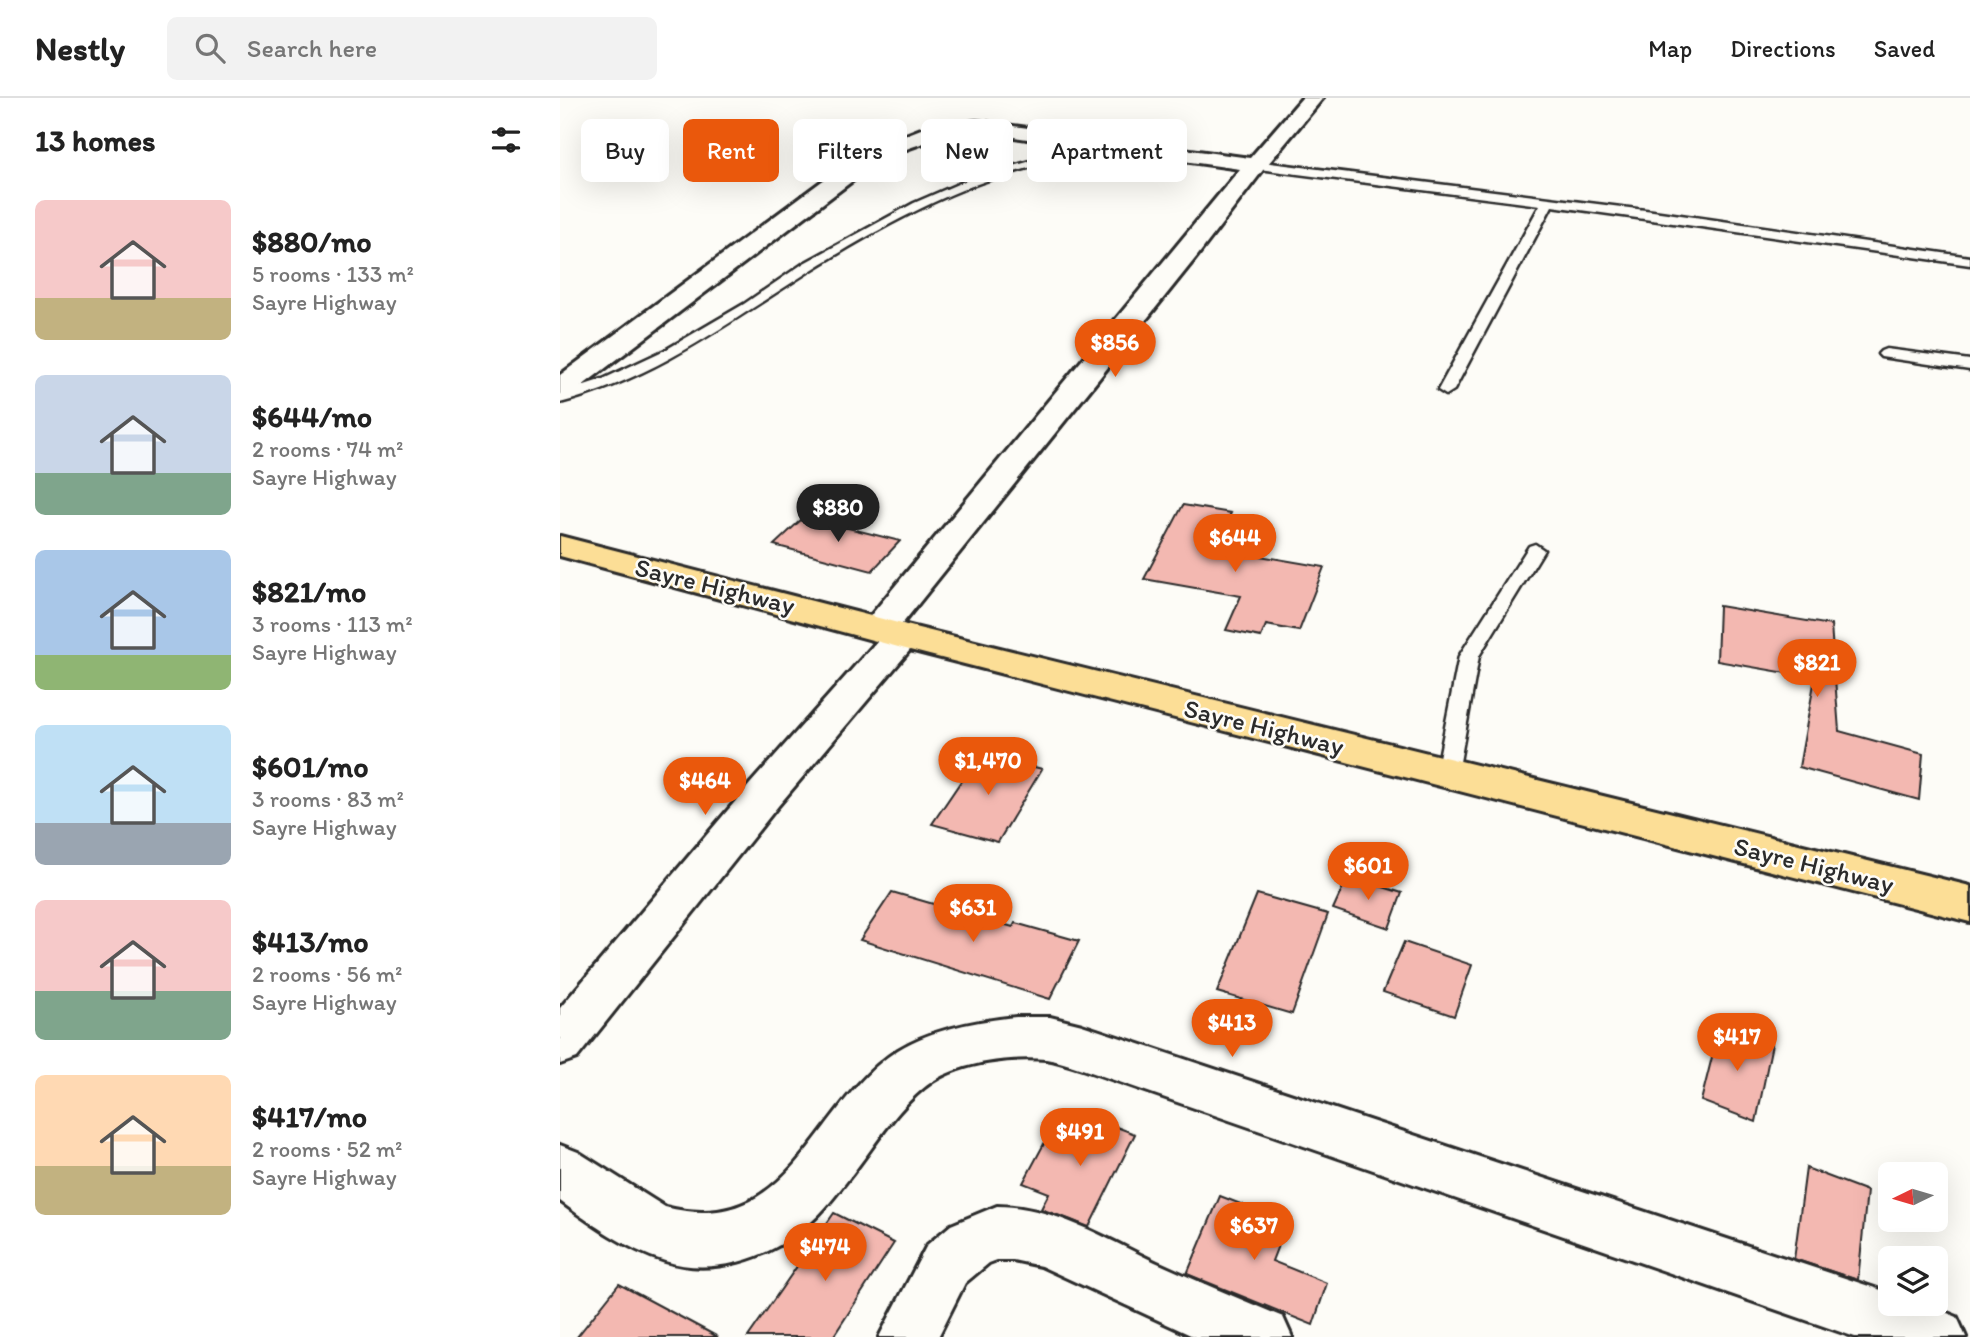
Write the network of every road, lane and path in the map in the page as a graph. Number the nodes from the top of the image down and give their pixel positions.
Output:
1 (1313, 98) edge
2 (1027, 134) edge
3 (1187, 155) edge
4 (1255, 164) junction
5 (1027, 166) edge
6 (1548, 201) junction
7 (1970, 261) edge
8 (1886, 354) dead end
9 (1970, 365) edge
10 (560, 389) edge
11 (1446, 390) dead end
12 (560, 398) edge
13 (560, 546) edge
14 (1535, 550) dead end
15 (891, 632) junction
16 (1447, 773) junction
17 (1970, 904) edge
18 (560, 1043) edge
19 (560, 1170) edge
20 (908, 1337) edge
21 (1263, 1337) edge
22 (1937, 1337) edge

1 - 4 street
2 - 10 street
3 - 4 street
4 - 6 lane
4 - 15 street
5 - 12 lane
6 - 7 lane
6 - 11 lane
8 - 9 lane
13 - 15 highway, Sayre Highway
14 - 16 lane
15 - 16 highway, Sayre Highway
15 - 18 street
16 - 17 highway, Sayre Highway
19 - 22 street
20 - 21 street

